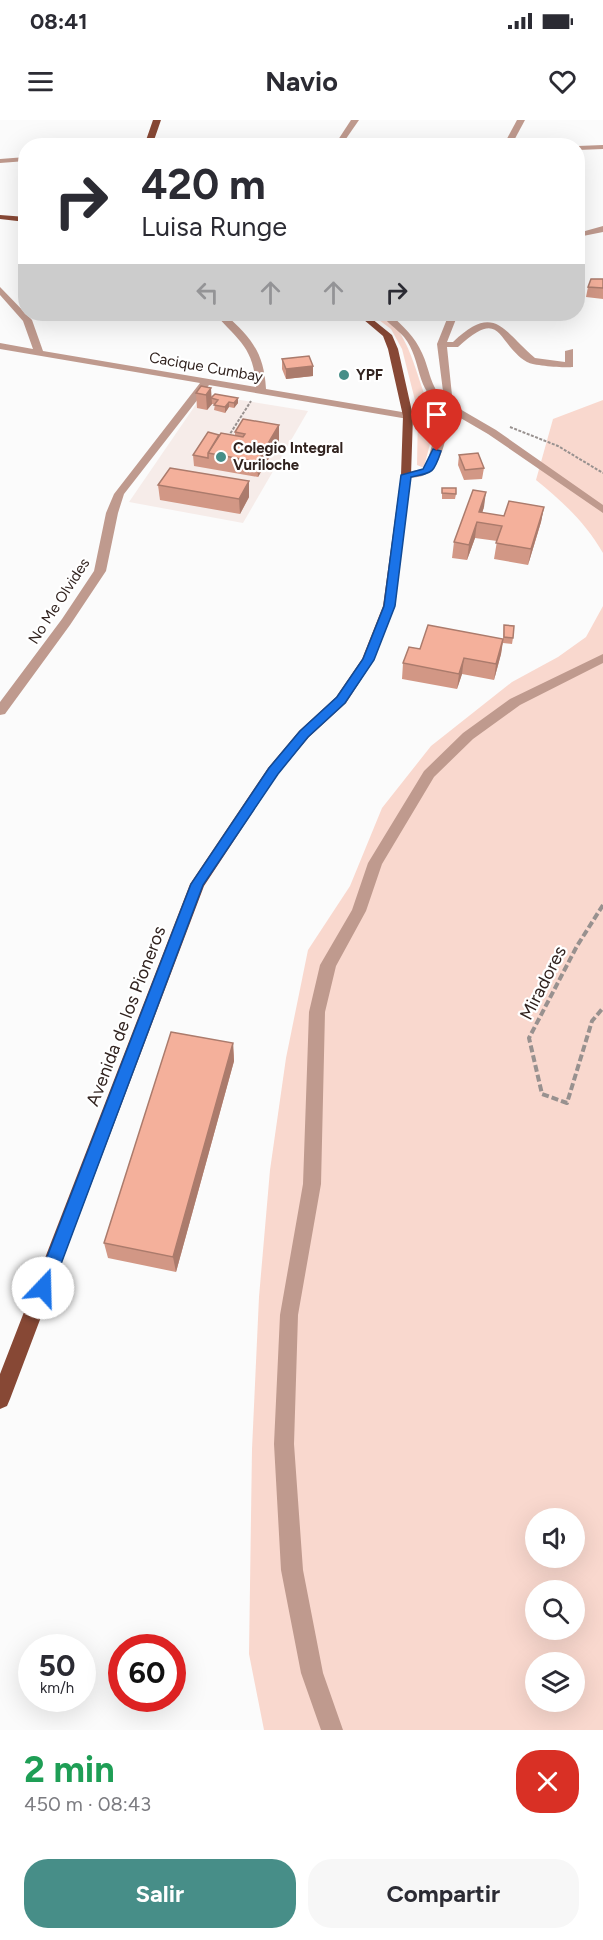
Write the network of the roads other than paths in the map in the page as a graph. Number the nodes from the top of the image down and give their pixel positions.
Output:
1 (157, 120) edge
2 (355, 120) edge
3 (520, 120) edge
4 (151, 138) edge
5 (343, 138) edge
6 (511, 138) edge
7 (603, 147) edge
8 (585, 148) edge
9 (18, 159) edge
10 (0, 160) edge
11 (0, 217) edge
12 (18, 219) edge
13 (603, 230) edge
14 (585, 234) edge
15 (585, 237) edge
16 (603, 239) edge
17 (0, 290) edge
18 (18, 310) edge
19 (27, 321) edge
20 (228, 321) edge
21 (370, 321) edge
22 (392, 321) edge
23 (450, 321) edge
24 (442, 344) junction
25 (0, 346) edge
26 (570, 351) dead end
27 (40, 354) junction
28 (206, 382) junction
29 (261, 392) junction
30 (448, 408) junction
31 (408, 416) junction
32 (406, 475) junction
33 (603, 510) edge
34 (603, 658) edge
35 (0, 711) edge
36 (0, 1399) edge
37 (332, 1730) edge

1 - 4 main road
2 - 5 street
3 - 6 street
7 - 8 street
9 - 10 street
11 - 12 main road
13 - 14 street
15 - 16 street
17 - 18 street
19 - 27 street
20 - 29 street
21 - 31 main road, Avenida de los Pioneros
22 - 30 street
23 - 24 street
24 - 26 street
24 - 30 street
25 - 27 street, Cacique Cumbay
27 - 28 street, Cacique Cumbay
28 - 29 street, Cacique Cumbay
28 - 35 street, No Me Olvides
29 - 31 street, Cacique Cumbay
30 - 32 street
30 - 33 street
31 - 32 main road, Avenida de los Pioneros
32 - 36 main road, Avenida de los Pioneros
34 - 37 street

